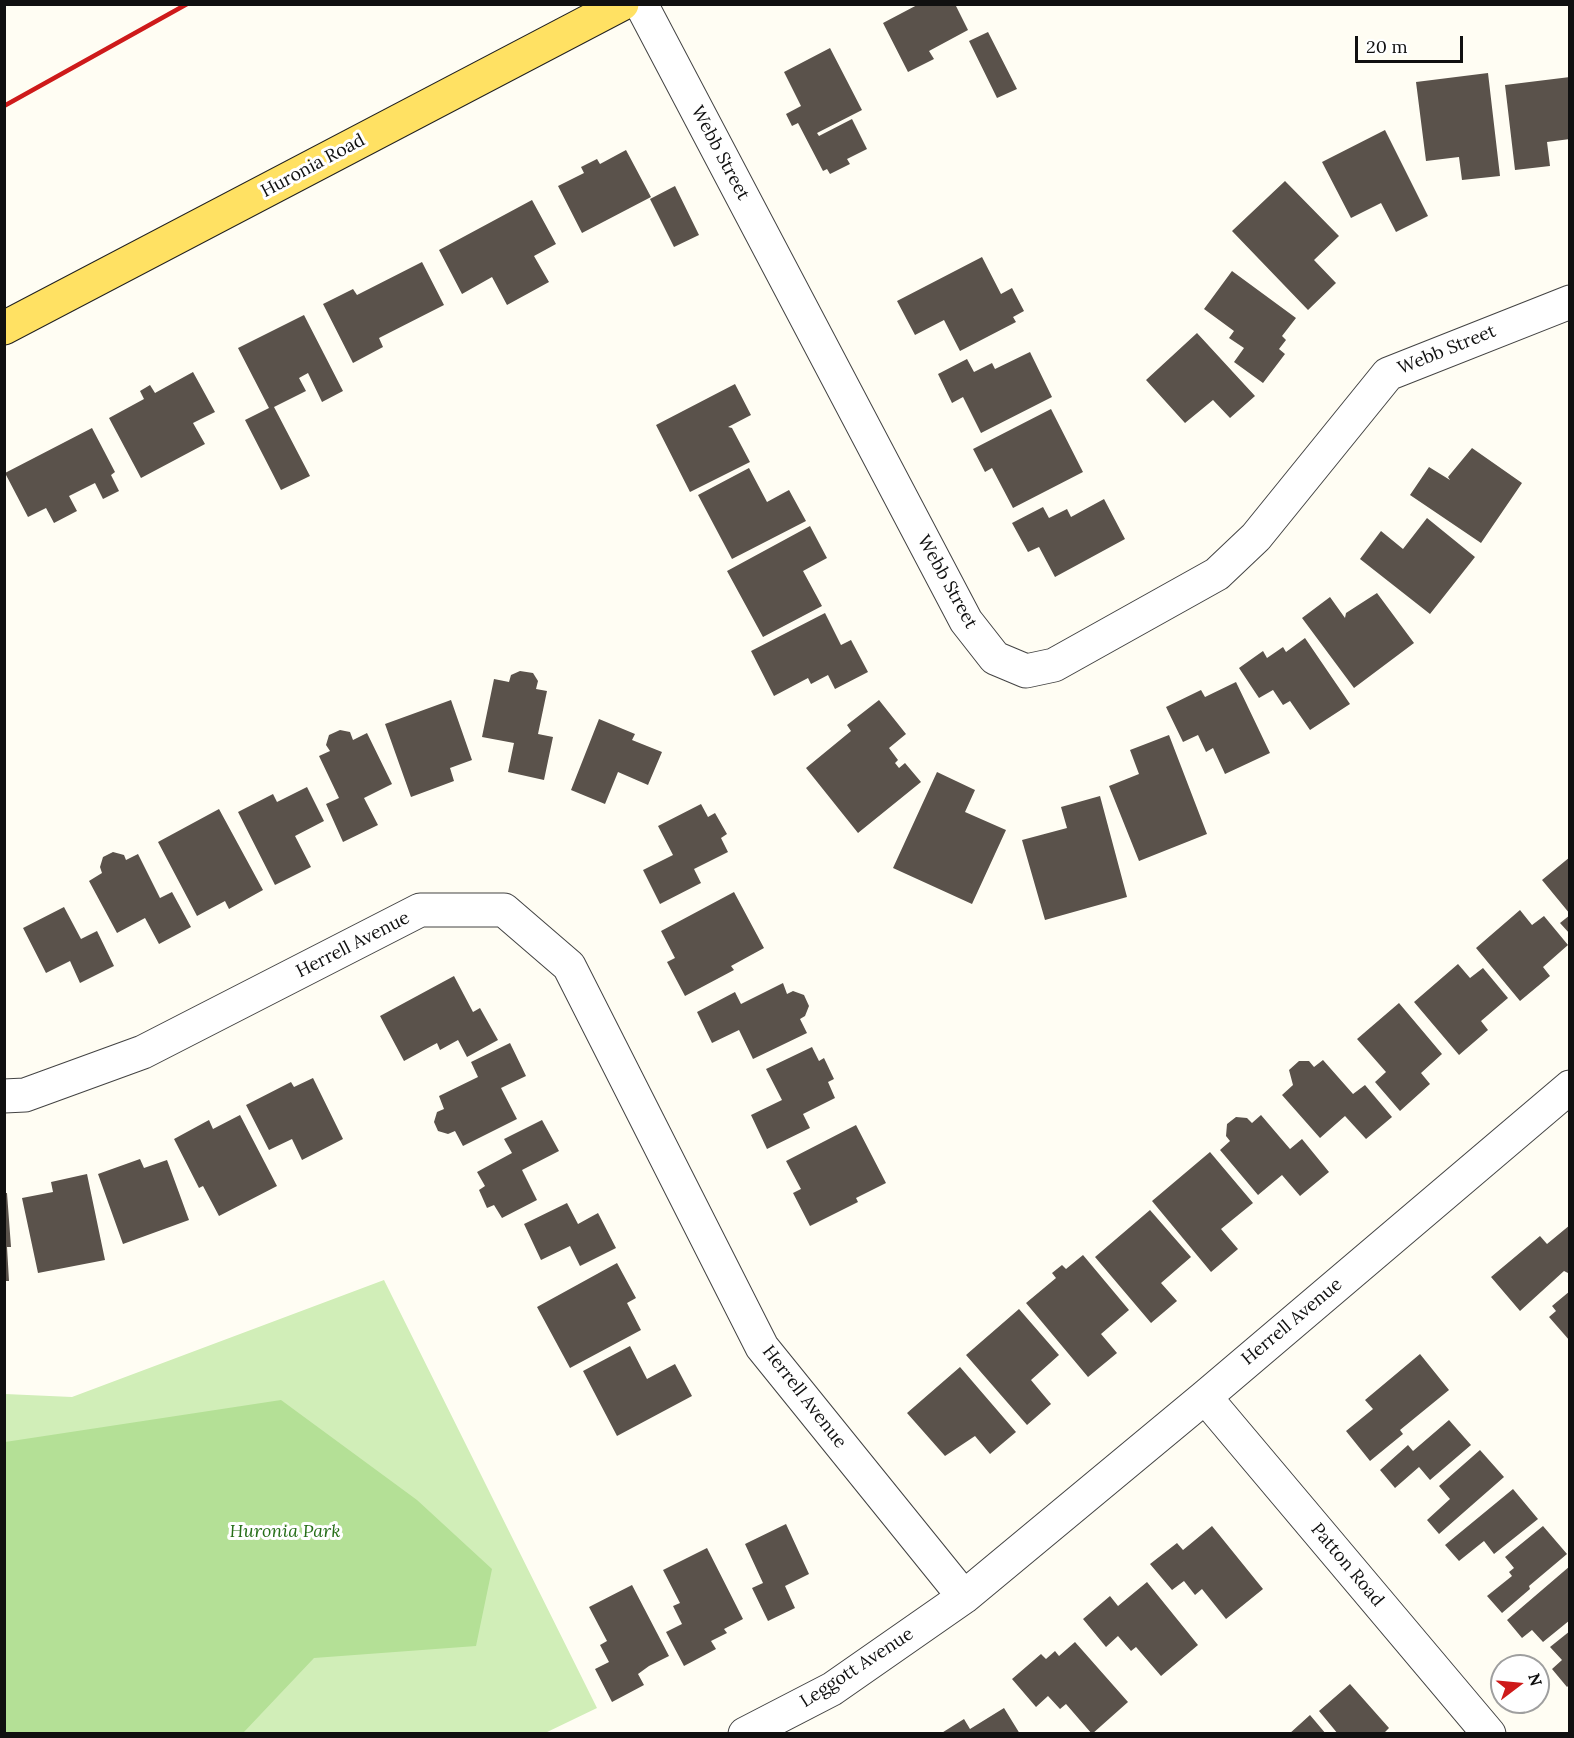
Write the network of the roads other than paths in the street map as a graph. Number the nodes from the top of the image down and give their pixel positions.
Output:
1 (622, 4) edge
2 (641, 4) edge
3 (1569, 302) edge
4 (4, 328) edge
5 (1569, 1087) edge
6 (4, 1096) edge
7 (1204, 1397) junction
8 (964, 1597) junction
9 (745, 1734) edge
10 (1489, 1734) edge

1 - 4 main road, Huronia Road
2 - 3 street, Webb Street
5 - 7 street, Herrell Avenue
6 - 8 street, Herrell Avenue
7 - 8 street, Herrell Avenue
7 - 10 street, Patton Road
8 - 9 street, Leggott Avenue

